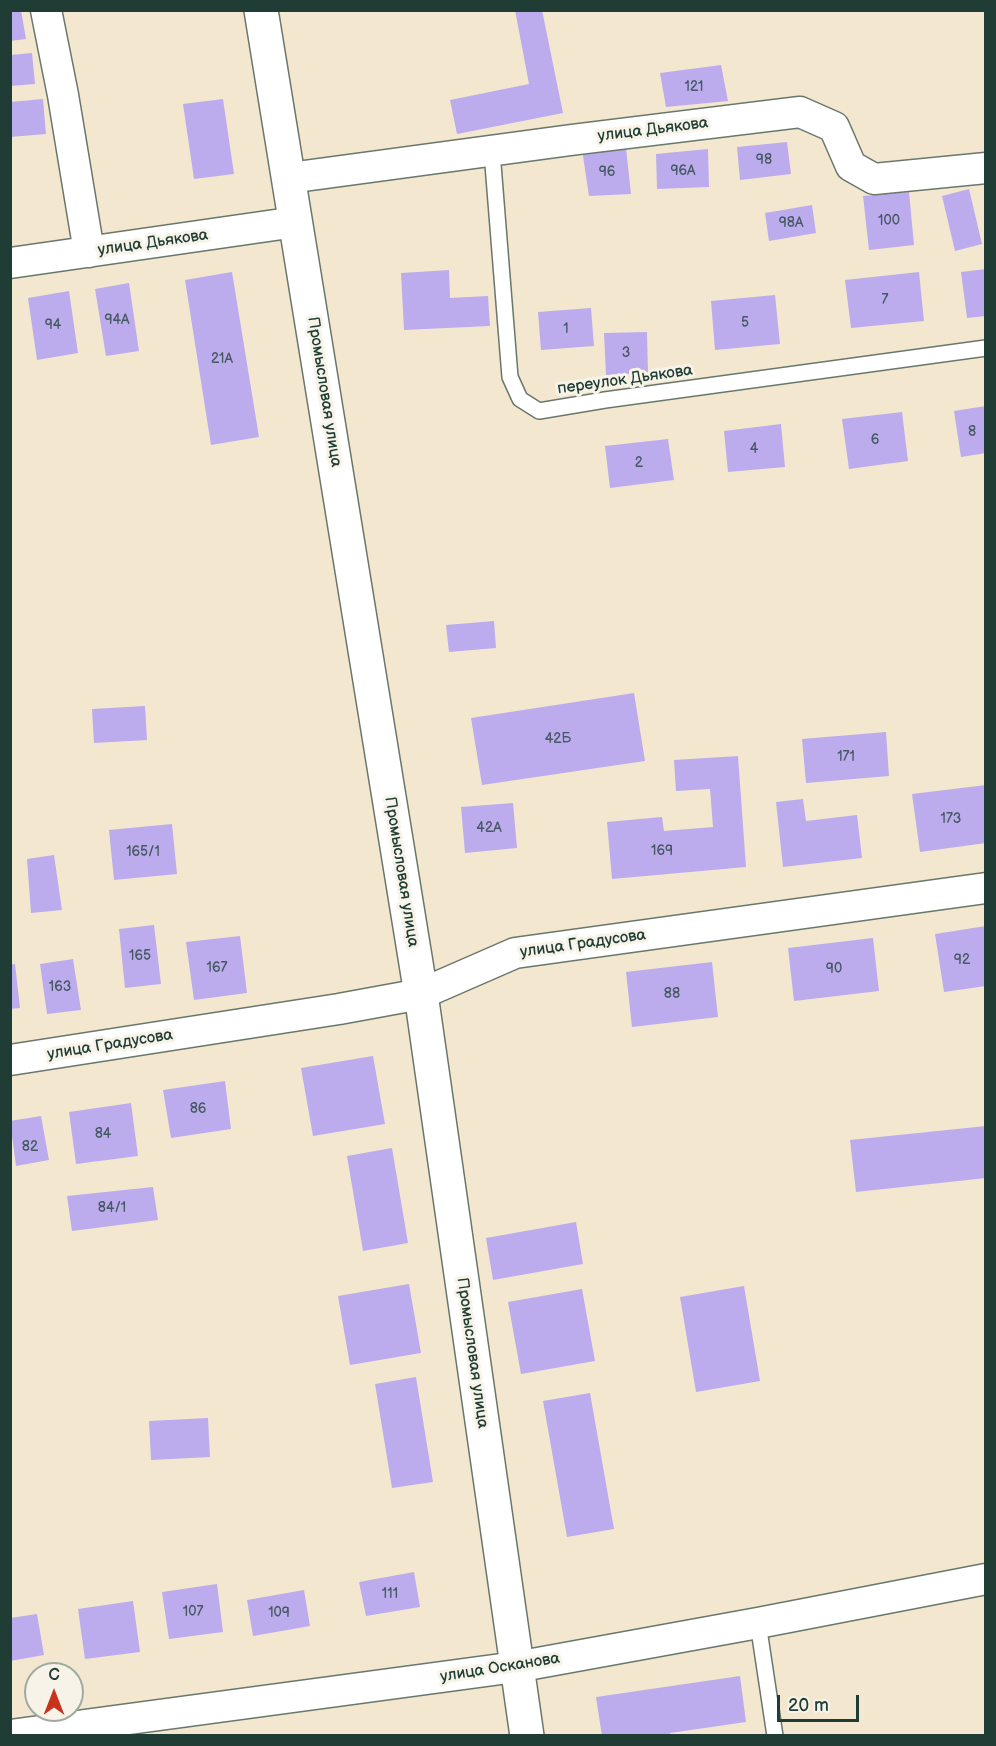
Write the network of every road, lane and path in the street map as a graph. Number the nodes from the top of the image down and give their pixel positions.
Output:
1 (46, 10) edge
2 (261, 10) edge
3 (492, 152) junction
4 (986, 168) edge
5 (289, 178) junction
6 (296, 222) junction
7 (89, 252) junction
8 (10, 263) edge
9 (986, 348) edge
10 (986, 888) edge
11 (421, 994) junction
12 (10, 1060) edge
13 (986, 1579) edge
14 (758, 1623) junction
15 (516, 1667) junction
16 (10, 1735) edge
17 (527, 1736) edge
18 (775, 1736) edge

1 - 7 street
2 - 5 street, Промысловая улица
3 - 4 street, улица Дьякова
3 - 5 street, улица Дьякова
3 - 9 lane, переулок Дьякова
5 - 6 street, Промысловая улица
6 - 7 street, улица Дьякова
6 - 11 street, Промысловая улица
7 - 8 street, улица Дьякова
10 - 11 street, улица Градусова
11 - 12 street, улица Градусова
11 - 15 street, Промысловая улица
13 - 14 street, улица Осканова
14 - 15 street, улица Осканова
14 - 18 lane
15 - 16 street, улица Осканова
15 - 17 street, Промысловая улица

